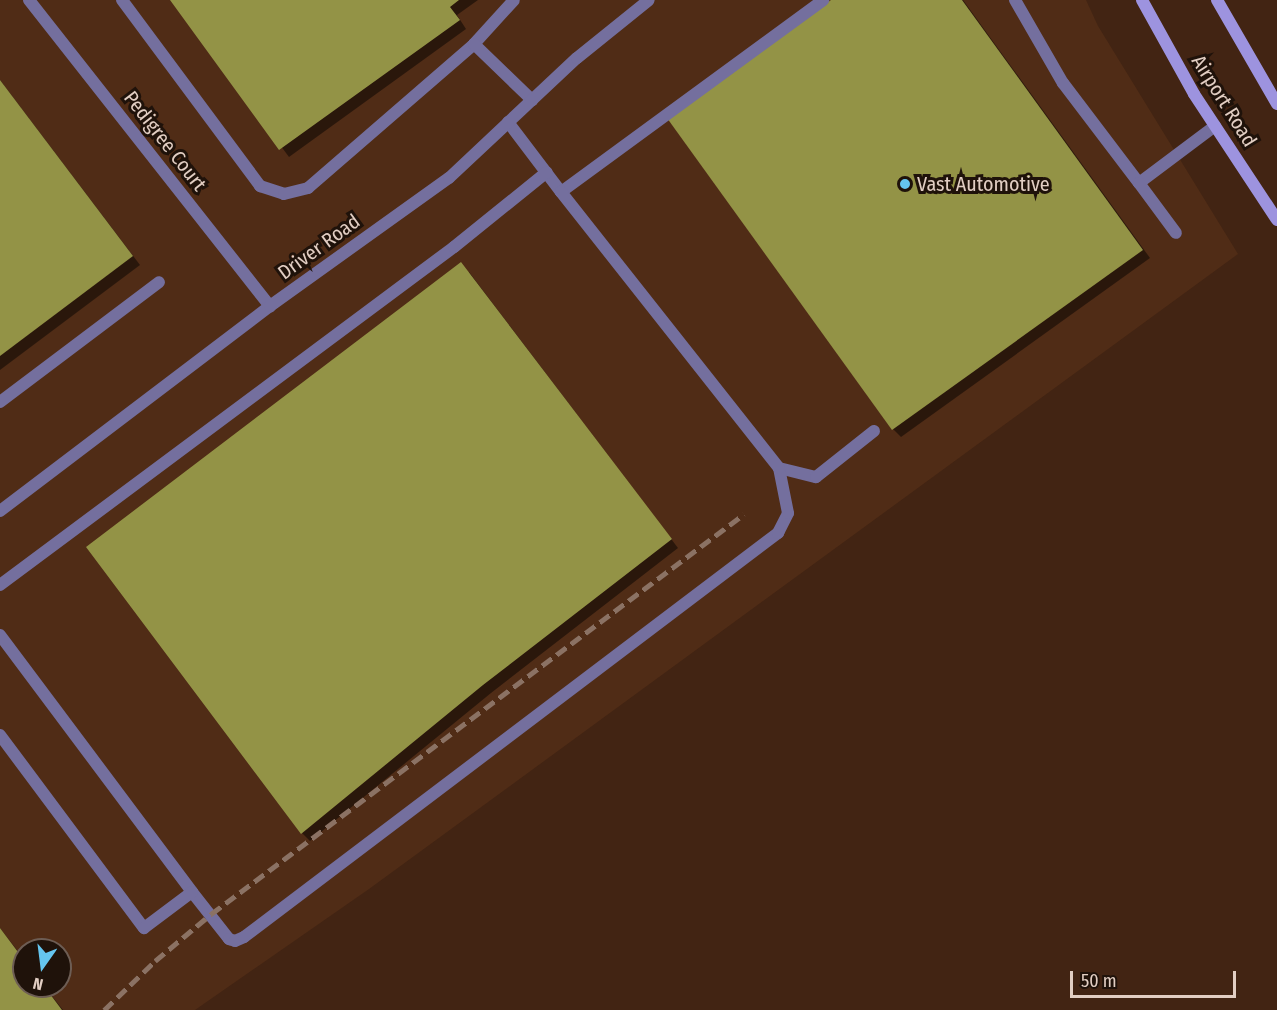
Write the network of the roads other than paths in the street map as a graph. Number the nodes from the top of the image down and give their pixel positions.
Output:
1 (29, 0) edge
2 (122, 0) edge
3 (514, 0) edge
4 (649, 0) edge
5 (823, 0) edge
6 (1015, 0) edge
7 (1142, 0) edge
8 (1217, 0) edge
9 (474, 44) junction
10 (532, 100) junction
11 (1277, 104) edge
12 (508, 122) junction
13 (1215, 126) junction
14 (547, 172) junction
15 (1139, 183) junction
16 (561, 192) junction
17 (1277, 220) edge
18 (1176, 233) dead end
19 (159, 282) dead end
20 (270, 306) junction
21 (0, 402) edge
22 (874, 431) dead end
23 (779, 468) junction
24 (0, 511) edge
25 (0, 585) edge
26 (0, 635) edge
27 (0, 735) edge
28 (192, 892) junction

1 - 20 street, Pedigree Court
2 - 9 street
3 - 9 street
4 - 10 street, Driver Road
5 - 16 street
6 - 15 street
7 - 13 main road, Airport Road
8 - 11 main road
9 - 10 street
10 - 12 street, Driver Road
12 - 14 street
12 - 20 street, Driver Road
13 - 15 street
13 - 17 main road, Airport Road
14 - 16 street
14 - 25 street
15 - 18 street
16 - 23 street
19 - 21 street
20 - 24 street, Driver Road
22 - 23 street
23 - 28 street
26 - 28 street
27 - 28 street

